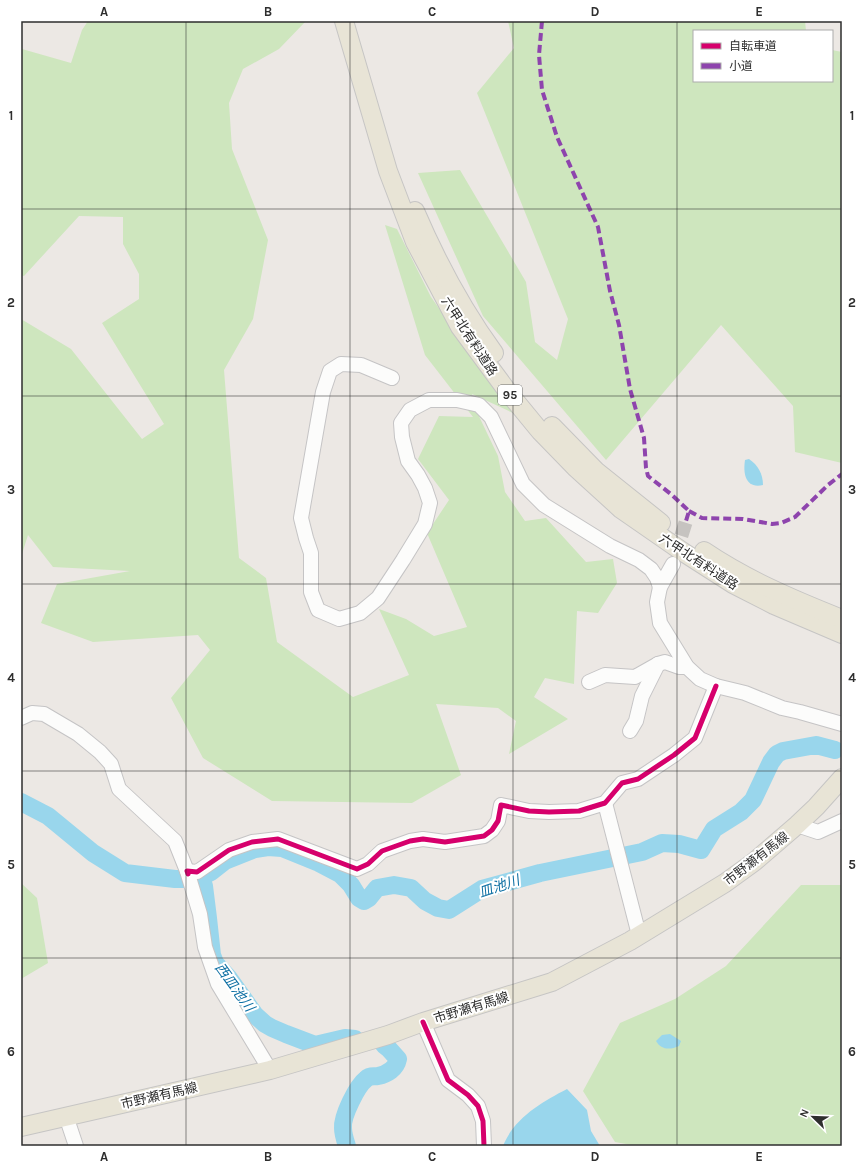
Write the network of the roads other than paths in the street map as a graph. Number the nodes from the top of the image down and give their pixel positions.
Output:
1 (344, 21) edge
2 (357, 21) edge
3 (392, 378) dead end
4 (673, 564) tunnel mouth
5 (660, 588) junction
6 (842, 619) edge
7 (842, 634) edge
8 (658, 664) junction
9 (687, 667) junction
10 (589, 682) dead end
11 (716, 686) junction
12 (21, 718) edge
13 (842, 724) edge
14 (630, 731) dead end
15 (842, 778) edge
16 (605, 803) junction
17 (842, 821) edge
18 (797, 825) junction
19 (189, 877) junction
20 (639, 935) junction
21 (423, 1022) junction
22 (270, 1070) junction
23 (66, 1116) junction
24 (21, 1127) edge
25 (76, 1146) edge
26 (484, 1146) edge

1 - 7 main road, 六甲北有料道路 / 95
2 - 6 main road, 六甲北有料道路 / 95
3 - 5 street
4 - 5 street
5 - 9 street
8 - 9 street
8 - 10 street
8 - 14 street
9 - 11 street
11 - 13 street
11 - 16 street
12 - 19 street
15 - 18 main road, 市野瀬有馬線
16 - 19 street
16 - 20 street
17 - 18 street
18 - 20 main road, 市野瀬有馬線
19 - 22 street
20 - 21 main road, 市野瀬有馬線
21 - 22 main road, 市野瀬有馬線
21 - 26 street
22 - 23 main road, 市野瀬有馬線
23 - 24 main road, 市野瀬有馬線
23 - 25 street

